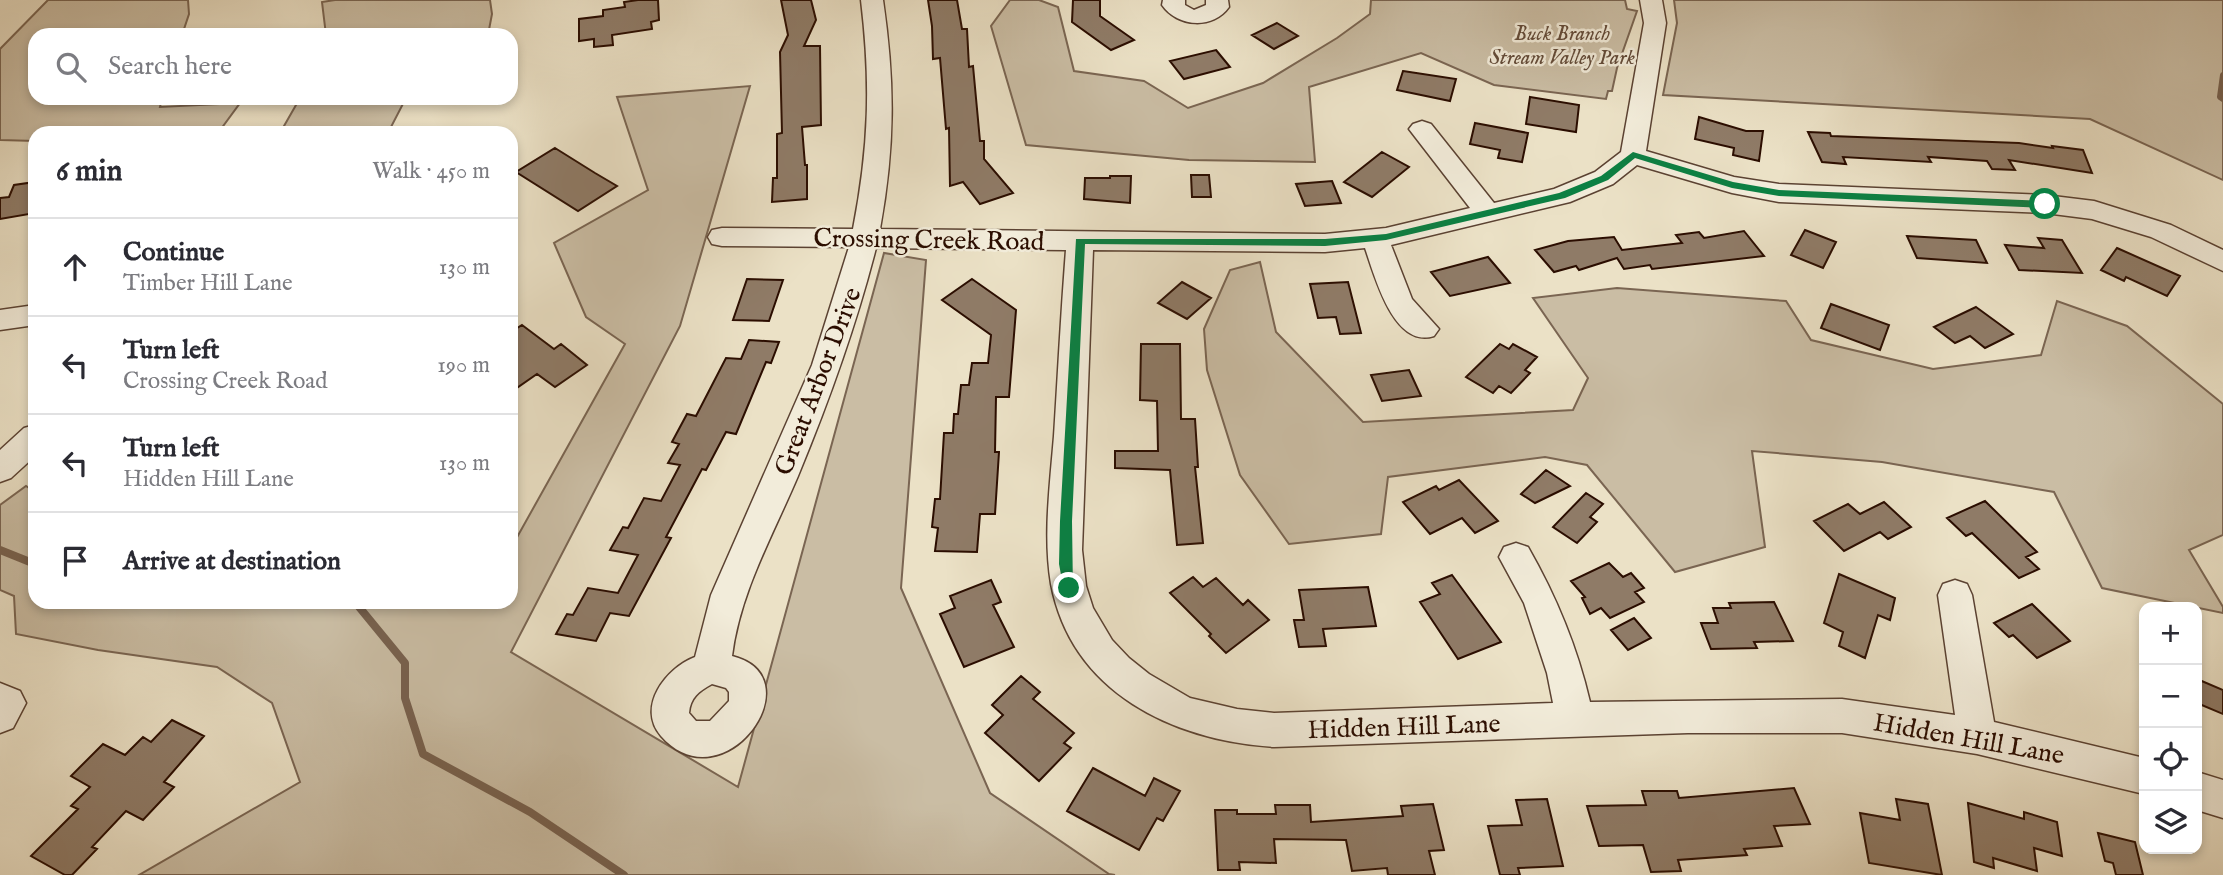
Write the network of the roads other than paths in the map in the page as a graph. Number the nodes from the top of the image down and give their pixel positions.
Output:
1 (872, 0) edge
2 (1174, 0) edge
3 (1217, 0) edge
4 (1651, 0) edge
5 (1422, 129) dead end
6 (1633, 155) junction
7 (1488, 214) junction
8 (722, 237) dead end
9 (865, 239) junction
10 (1375, 239) junction
11 (1080, 241) junction
12 (2223, 261) edge
13 (28, 316) edge
14 (0, 320) edge
15 (1424, 330) dead end
16 (28, 443) edge
17 (0, 469) edge
18 (1516, 557) dead end
19 (1955, 595) dead end
20 (712, 668) dead end
21 (0, 700) edge
22 (0, 716) edge
23 (1575, 720) junction
24 (1977, 736) junction
25 (2139, 775) edge
26 (2202, 793) edge
27 (2223, 799) edge

1 - 9 street, Great Arbor Drive
2 - 3 street
4 - 6 street
5 - 7 street
6 - 7 street, Crossing Creek Road
6 - 12 street
7 - 10 street, Crossing Creek Road
8 - 9 street, Crossing Creek Road
9 - 11 street, Crossing Creek Road
9 - 20 street, Great Arbor Drive
10 - 11 street, Crossing Creek Road
10 - 15 street
11 - 23 street, Hidden Hill Lane
13 - 14 street
16 - 17 street
18 - 23 street
19 - 24 street
21 - 22 street
23 - 24 street, Hidden Hill Lane
24 - 25 street, Hidden Hill Lane
26 - 27 street

